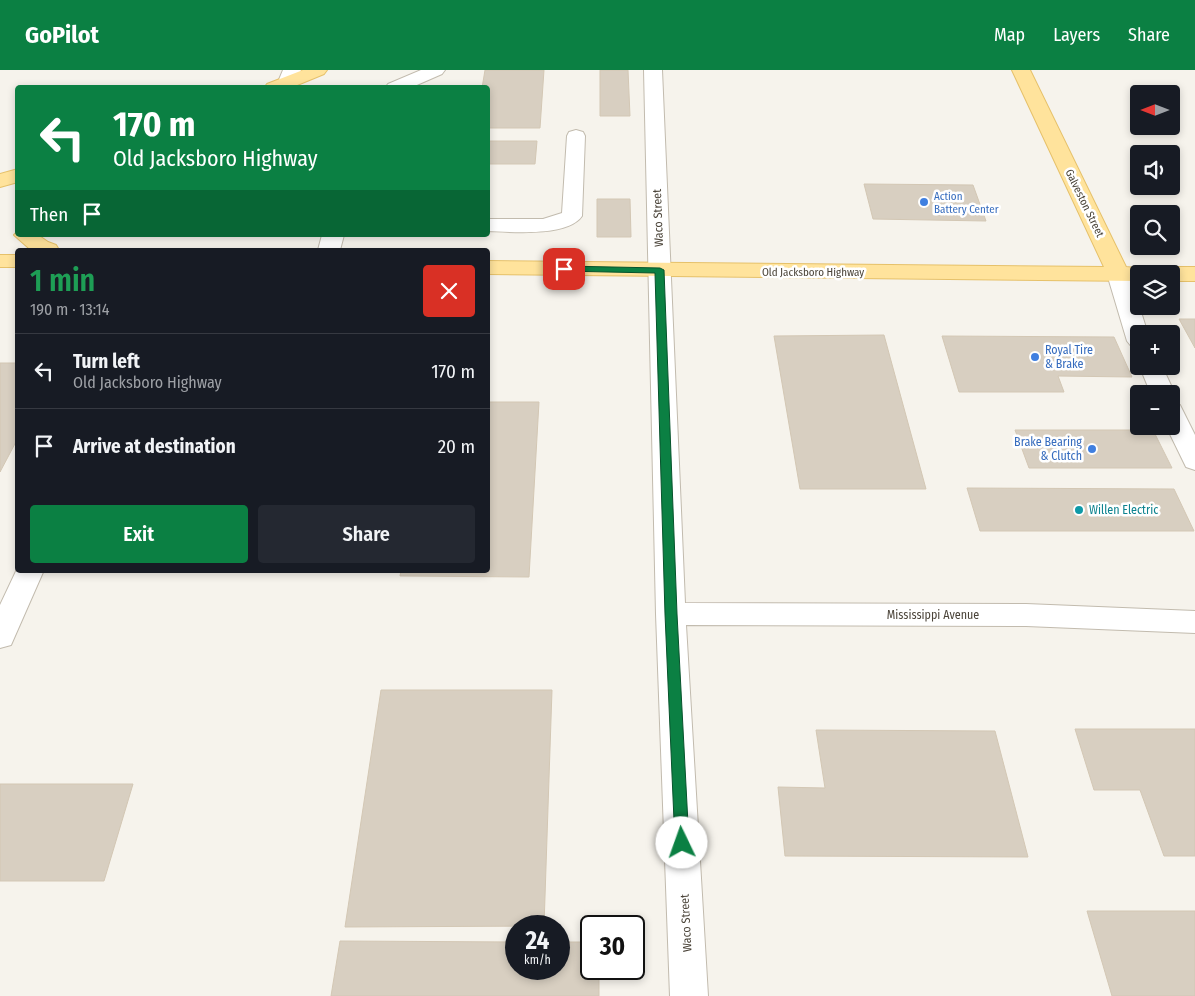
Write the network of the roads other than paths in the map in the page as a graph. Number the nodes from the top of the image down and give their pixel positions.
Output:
1 (318, 70) edge
2 (436, 70) edge
3 (654, 70) edge
4 (1021, 70) edge
5 (284, 80) edge
6 (401, 85) edge
7 (576, 136) dead end
8 (15, 176) edge
9 (0, 181) edge
10 (490, 225) edge
11 (28, 237) edge
12 (43, 248) edge
13 (0, 261) edge
14 (15, 261) edge
15 (490, 268) edge
16 (660, 270) junction
17 (1129, 274) edge
18 (1180, 274) edge
19 (1195, 274) edge
20 (1137, 325) edge
21 (1180, 430) edge
22 (1195, 461) edge
23 (29, 573) edge
24 (671, 614) junction
25 (1195, 622) edge
26 (0, 637) edge
27 (689, 996) edge

1 - 5 main road
2 - 6 street
3 - 16 street, Waco Street
4 - 17 main road, Galveston Street
7 - 10 street
8 - 9 main road
11 - 12 main road
13 - 14 main road
15 - 16 main road, Old Jacksboro Highway
16 - 17 main road, Old Jacksboro Highway
16 - 24 street, Waco Street
17 - 20 street, Galveston Street
18 - 19 main road
21 - 22 street
23 - 26 street
24 - 25 street, Mississippi Avenue
24 - 27 street, Waco Street

